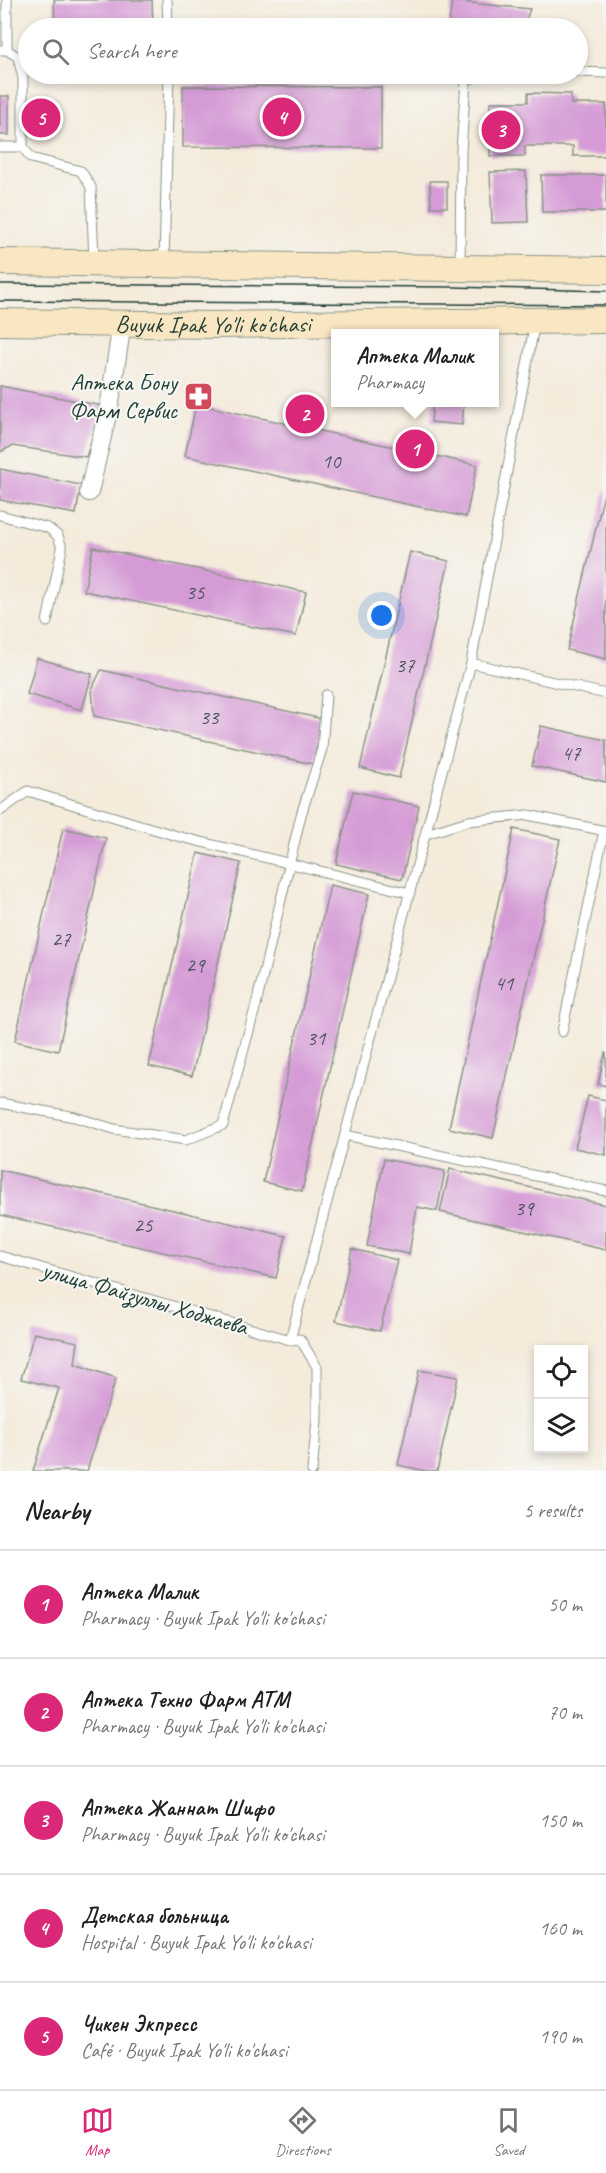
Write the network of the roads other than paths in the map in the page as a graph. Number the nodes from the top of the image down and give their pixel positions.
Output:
1 (7, 0) edge
2 (167, 0) edge
3 (168, 18) edge
4 (3, 50) edge
5 (18, 57) edge
6 (588, 72) edge
7 (606, 73) edge
8 (23, 84) edge
9 (169, 84) edge
10 (466, 84) edge
11 (0, 147) edge
12 (23, 147) junction
13 (0, 262) edge
14 (94, 264) junction
15 (164, 265) junction
16 (460, 268) junction
17 (606, 270) edge
18 (536, 320) junction
19 (606, 320) edge
20 (0, 322) edge
21 (122, 323) junction
22 (89, 492) dead end
23 (0, 515) edge
24 (47, 622) dead end
25 (471, 663) junction
26 (606, 694) edge
27 (326, 695) dead end
28 (0, 811) edge
29 (605, 831) edge
30 (426, 834) junction
31 (290, 864) junction
32 (410, 894) junction
33 (562, 1032) dead end
34 (0, 1102) edge
35 (345, 1134) junction
36 (606, 1191) edge
37 (0, 1256) edge
38 (290, 1340) junction
39 (312, 1471) edge

1 - 4 lane
2 - 3 lane
4 - 5 lane
6 - 7 lane
8 - 12 lane
9 - 15 lane
10 - 16 lane
11 - 12 lane
12 - 14 lane
13 - 14 main road
14 - 15 main road
15 - 16 main road
16 - 17 main road
18 - 19 main road, Buyuk Ipak Yo'li ko'chasi
18 - 21 main road, Buyuk Ipak Yo'li ko'chasi
18 - 25 lane
20 - 21 main road, Buyuk Ipak Yo'li ko'chasi
21 - 22 street
23 - 24 lane
25 - 26 lane
25 - 30 lane
27 - 31 lane
28 - 31 lane
29 - 30 lane
29 - 33 lane
30 - 32 lane
31 - 32 lane
31 - 34 lane
32 - 35 lane
35 - 36 lane
35 - 38 lane
37 - 38 lane, улица Файзуллы Ходжаева
38 - 39 lane

